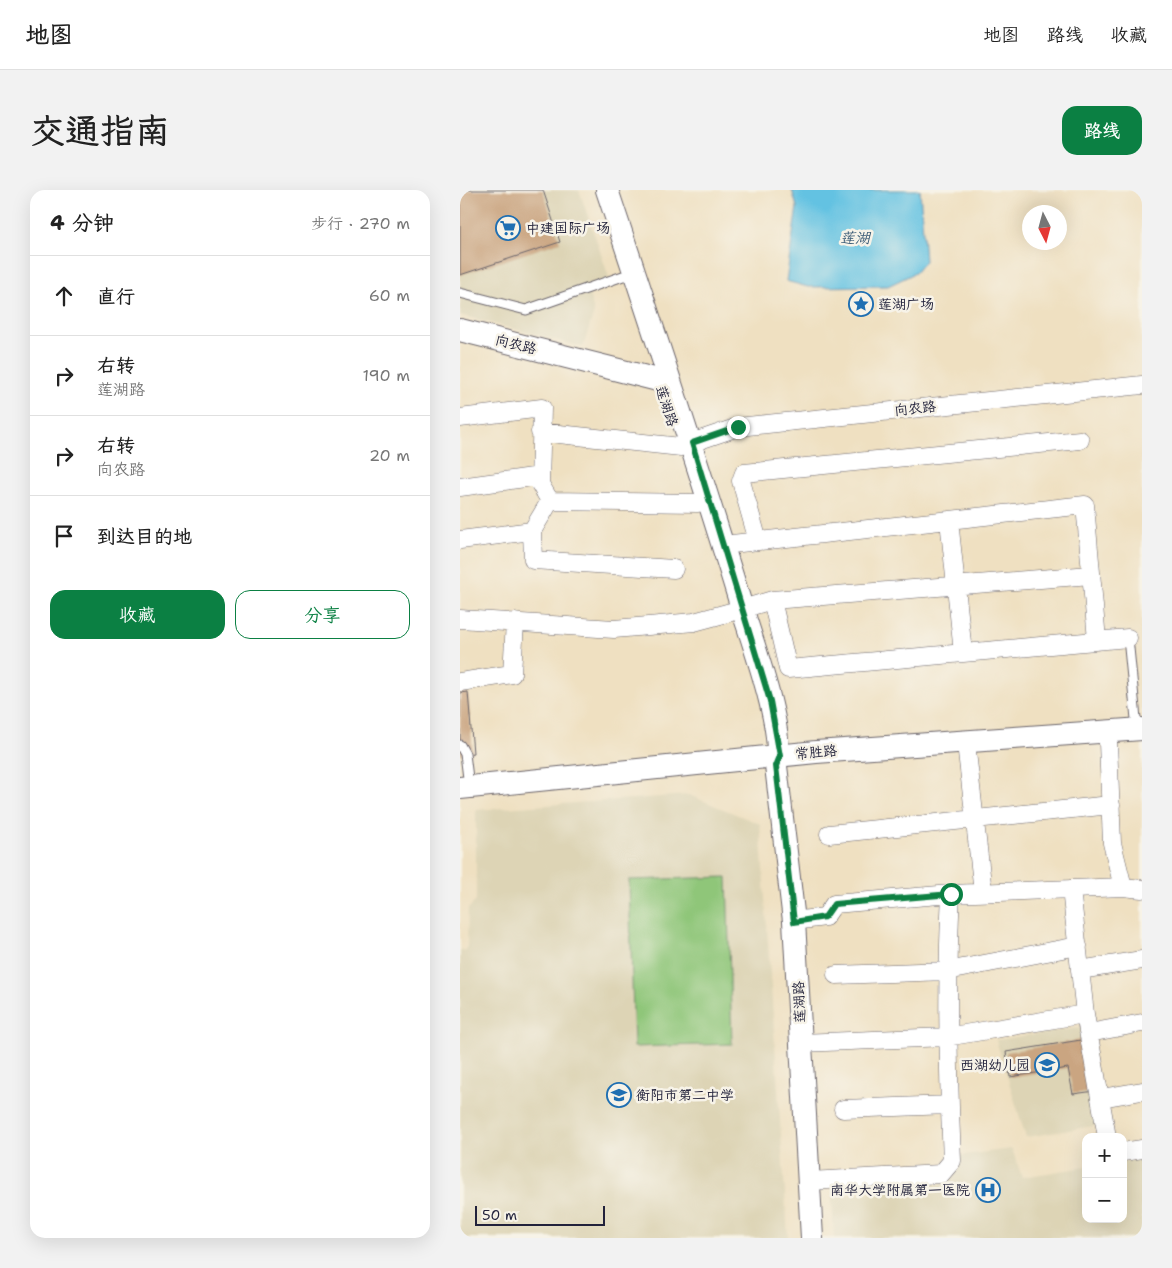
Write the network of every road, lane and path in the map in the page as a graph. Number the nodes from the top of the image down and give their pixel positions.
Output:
1 (595, 190) edge
2 (607, 190) edge
3 (623, 276) junction
4 (460, 293) edge
5 (460, 330) edge
6 (658, 380) junction
7 (1142, 385) edge
8 (460, 418) edge
9 (540, 432) junction
10 (1080, 440) dead end
11 (686, 445) junction
12 (540, 476) junction
13 (460, 487) edge
14 (550, 501) junction
15 (698, 503) junction
16 (949, 520) junction
17 (532, 531) junction
18 (460, 540) edge
19 (758, 541) junction
20 (723, 545) junction
21 (674, 569) dead end
22 (1091, 575) junction
23 (956, 586) junction
24 (772, 600) junction
25 (737, 610) junction
26 (460, 619) edge
27 (515, 622) junction
28 (1128, 638) joint
29 (1097, 640) junction
30 (963, 653) junction
31 (460, 682) edge
32 (1140, 733) edge
33 (1108, 742) junction
34 (460, 745) edge
35 (967, 752) junction
36 (775, 759) junction
37 (463, 791) edge
38 (1111, 805) junction
39 (974, 819) junction
40 (830, 834) dead end
41 (1123, 887) junction
42 (1071, 889) junction
43 (1142, 889) edge
44 (983, 892) junction
45 (951, 894) junction
46 (794, 922) junction
47 (1078, 946) junction
48 (1142, 960) edge
49 (1080, 970) junction
50 (947, 971) junction
51 (836, 975) dead end
52 (1085, 1014) junction
53 (1142, 1023) edge
54 (1089, 1033) junction
55 (946, 1037) junction
56 (801, 1043) junction
57 (1142, 1091) edge
58 (1101, 1098) junction
59 (950, 1105) junction
60 (843, 1110) dead end
61 (1106, 1133) edge
62 (1142, 1149) edge
63 (1127, 1151) edge
64 (809, 1181) junction
65 (812, 1238) edge

1 - 3 street, 莲湖路
2 - 11 street, 莲湖路
3 - 4 lane
3 - 6 street, 莲湖路
5 - 6 street, 向农路
6 - 11 street, 莲湖路
7 - 11 street, 向农路
8 - 9 street
9 - 11 street
9 - 12 street
10 - 19 street
11 - 15 street, 莲湖路
11 - 20 street, 莲湖路
12 - 13 street
12 - 14 street
14 - 15 street
14 - 17 street
15 - 25 street, 莲湖路
16 - 19 street
16 - 22 street
16 - 23 street
17 - 18 street
17 - 21 street
19 - 20 street
20 - 25 street, 莲湖路
22 - 23 street
22 - 29 street
23 - 24 street
23 - 30 street
24 - 25 street
24 - 30 street
25 - 27 street
25 - 36 street, 莲湖路
26 - 27 street
27 - 31 street
28 - 29 street
28 - 32 lane
29 - 30 street
32 - 33 street, 常胜路
32 - 36 street, 常胜路
33 - 35 street, 常胜路
33 - 38 street
34 - 37 lane
35 - 36 street, 常胜路
35 - 39 street
36 - 37 street, 常胜路
36 - 46 street, 莲湖路
38 - 39 street
38 - 41 street
39 - 40 street
39 - 44 street
41 - 42 street
41 - 43 street
42 - 44 street
42 - 47 street
44 - 45 street
45 - 46 street
45 - 50 street
46 - 56 street, 莲湖路
47 - 49 street
47 - 50 street
48 - 49 street
49 - 52 street
50 - 51 street
50 - 55 street
52 - 54 street
52 - 55 street
53 - 54 street
54 - 58 street
55 - 56 street
55 - 59 street
56 - 64 street, 莲湖路
57 - 58 street
58 - 61 street
59 - 60 street
59 - 64 street
62 - 63 street
64 - 65 street, 莲湖路

